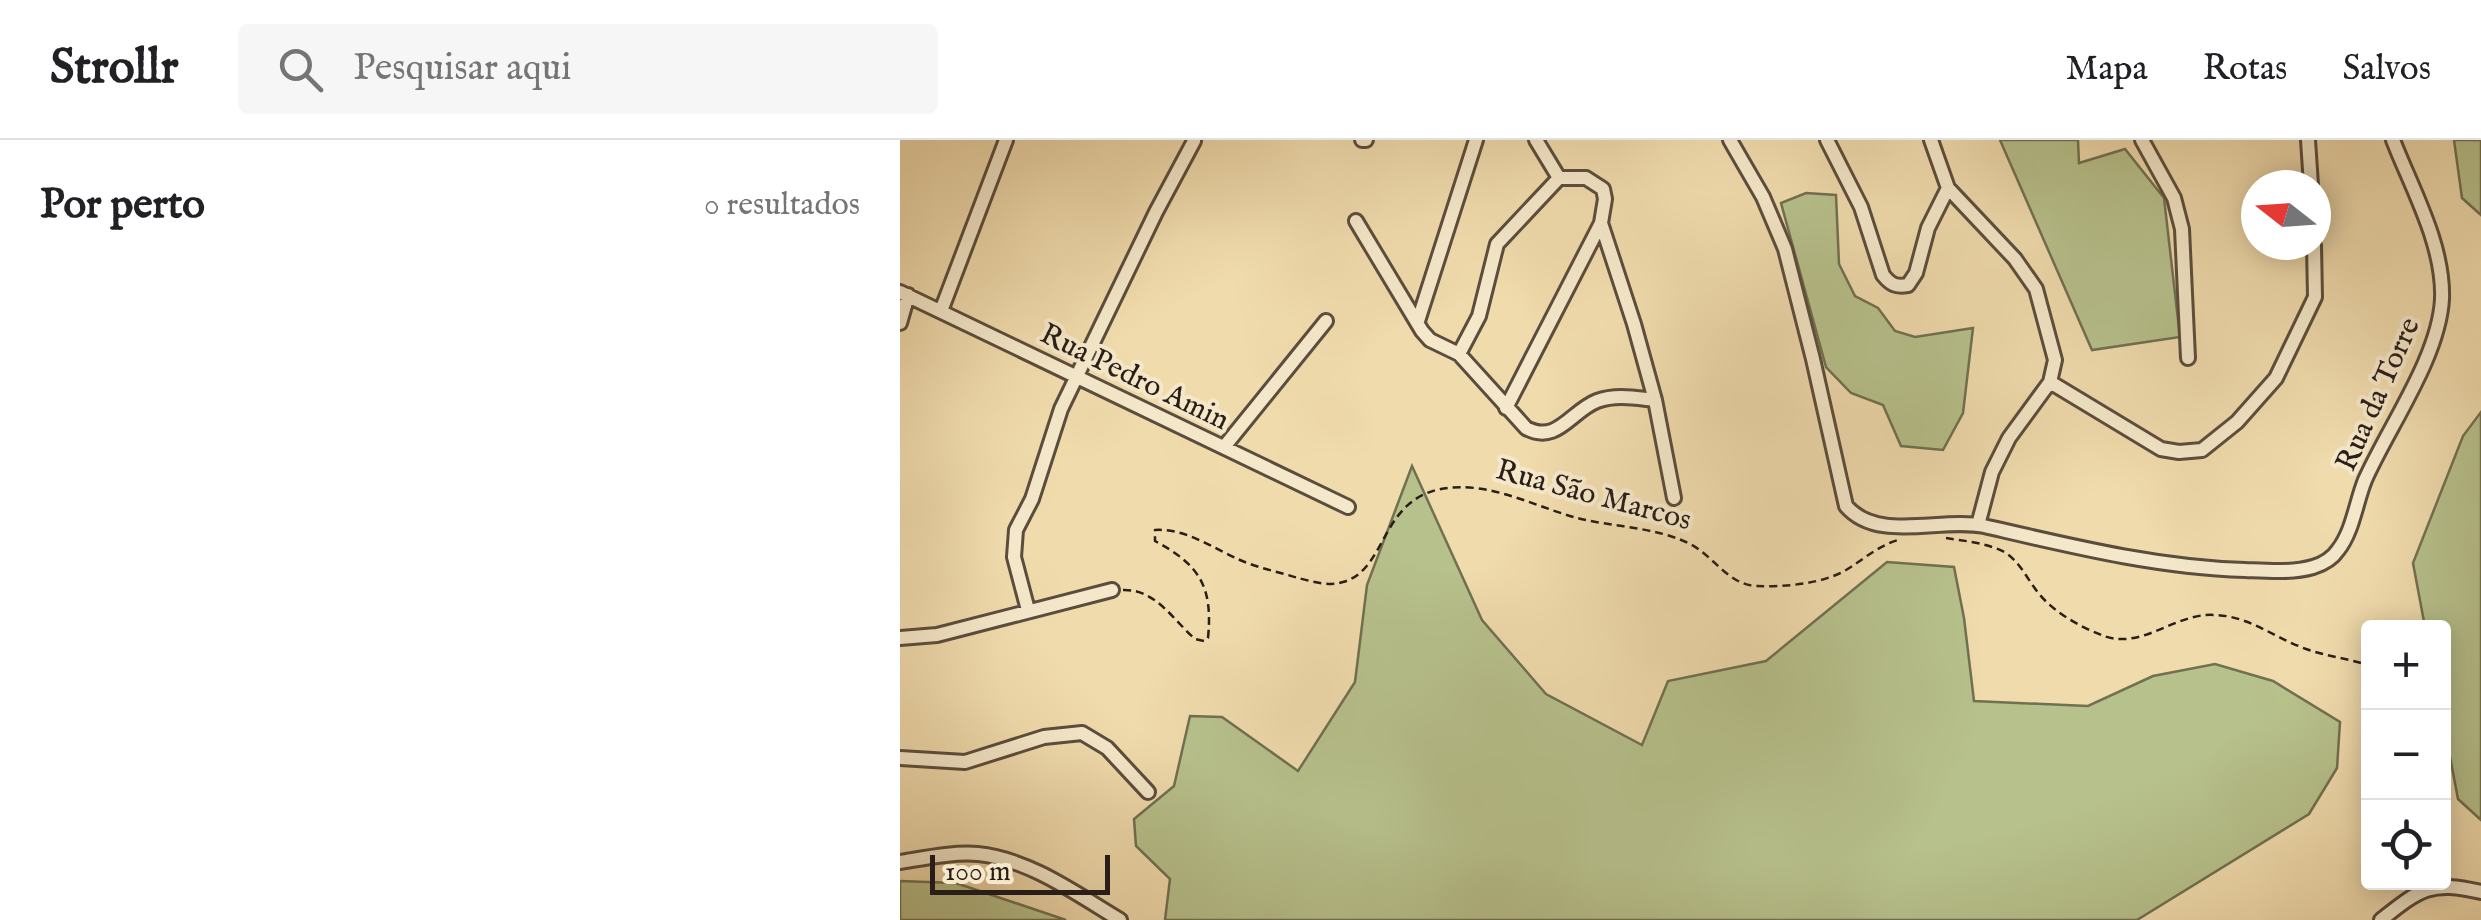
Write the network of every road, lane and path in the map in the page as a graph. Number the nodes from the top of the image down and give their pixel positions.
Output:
1 (1006, 140) edge
2 (1476, 140) edge
3 (1536, 140) edge
4 (1730, 140) edge
5 (1826, 140) edge
6 (1930, 140) edge
7 (2142, 140) edge
8 (2308, 140) edge
9 (2394, 140) edge
10 (1194, 141) edge
11 (2310, 170) edge
12 (1559, 178) junction
13 (1948, 188) junction
14 (1356, 221) dead end
15 (1600, 223) junction
16 (2314, 260) edge
17 (904, 293) edge
18 (941, 311) junction
19 (1326, 321) dead end
20 (1418, 321) junction
21 (900, 323) edge
22 (1459, 354) junction
23 (2188, 358) dead end
24 (1077, 378) junction
25 (2050, 382) junction
26 (1655, 400) junction
27 (1506, 408) junction
28 (1224, 447) junction
29 (1674, 498) dead end
30 (1348, 507) dead end
31 (1978, 525) junction
32 (1946, 538) dead end
33 (1898, 540) dead end
34 (1112, 590) joint
35 (1028, 610) junction
36 (900, 638) edge
37 (2361, 662) edge
38 (900, 758) edge
39 (1148, 792) dead end
40 (900, 862) edge
41 (2451, 884) edge
42 (2426, 890) edge
43 (2481, 892) edge
44 (1120, 920) edge
45 (2382, 920) edge

1 - 18 street
2 - 20 street
3 - 12 street
4 - 31 street
5 - 13 street
6 - 13 street
7 - 23 street
8 - 11 street
9 - 31 street, Rua da Torre
10 - 24 street
12 - 15 street
12 - 22 street
13 - 25 street
14 - 20 street
15 - 26 street
15 - 27 street
16 - 25 street
17 - 18 street, Rua Pedro Amin
17 - 21 street
18 - 24 street, Rua Pedro Amin
19 - 28 street
20 - 22 street
22 - 27 street
24 - 28 street, Rua Pedro Amin
24 - 35 street
25 - 31 street
26 - 27 street
26 - 29 street
28 - 30 street, Rua Pedro Amin
32 - 37 path
33 - 34 path, Rua São Marcos
34 - 35 street
35 - 36 street
38 - 39 street
40 - 44 street
41 - 43 street
42 - 45 street

